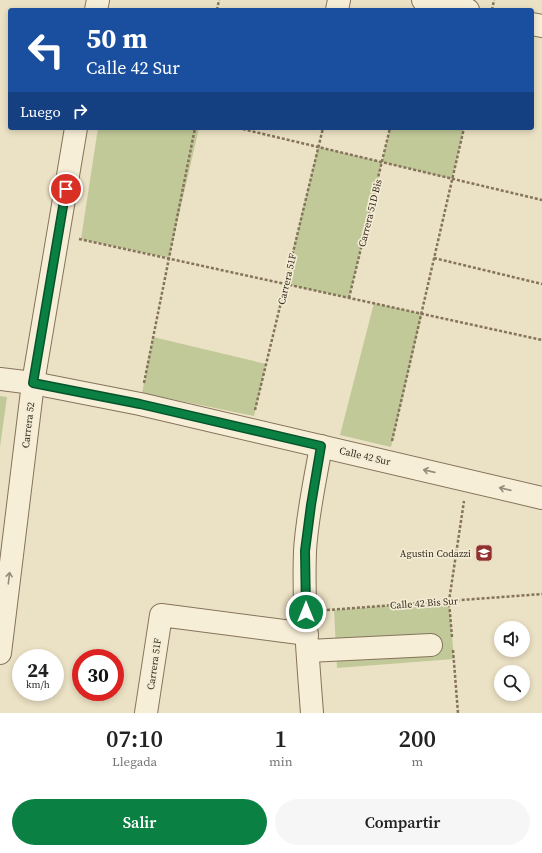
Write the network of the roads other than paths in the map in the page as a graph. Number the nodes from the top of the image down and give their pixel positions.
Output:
1 (423, 0) edge
2 (459, 8) edge
3 (76, 130) edge
4 (0, 379) edge
5 (33, 383) junction
6 (321, 446) junction
7 (542, 498) edge
8 (307, 643) junction
9 (431, 645) dead end
10 (0, 653) edge
11 (146, 713) edge
12 (312, 713) edge

1 - 2 street
3 - 5 street, Carrera 52
4 - 5 street, Calle 42 Sur
5 - 6 street, Calle 42 Sur
10 -> 5 street, Carrera 52
7 -> 6 street, Calle 42 Sur
6 - 8 street
8 - 9 street
8 - 11 street, Carrera 51F
8 - 12 street

